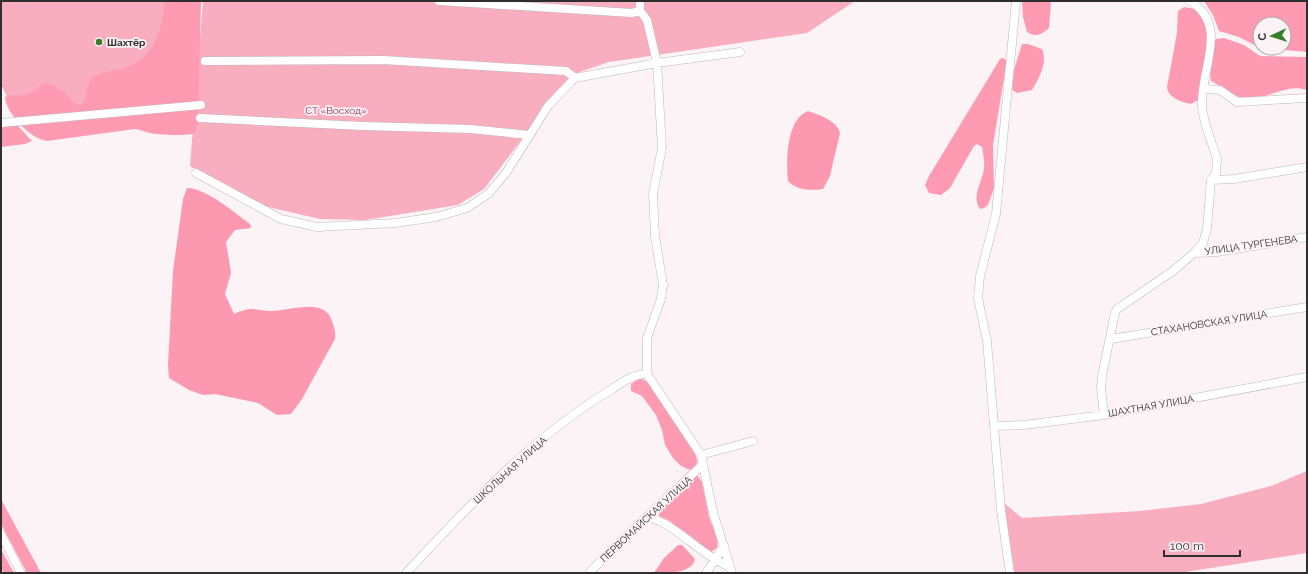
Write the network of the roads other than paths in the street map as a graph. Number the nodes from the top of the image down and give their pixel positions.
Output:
1 (439, 1) edge
2 (640, 1) edge
3 (1016, 1) edge
4 (1190, 1) edge
5 (640, 11) junction
6 (740, 52) dead end
7 (205, 61) dead end
8 (657, 63) junction
9 (575, 78) junction
10 (1204, 88) junction
11 (1307, 98) edge
12 (201, 105) dead end
13 (200, 118) dead end
14 (1, 123) edge
15 (529, 135) junction
16 (1307, 167) edge
17 (196, 173) dead end
18 (1211, 180) junction
19 (1307, 237) edge
20 (1194, 253) junction
21 (1307, 307) edge
22 (1111, 339) junction
23 (647, 374) junction
24 (1307, 377) edge
25 (1104, 415) junction
26 (994, 426) junction
27 (753, 441) dead end
28 (701, 455) junction
29 (703, 464) junction
30 (649, 517) junction
31 (1, 534) edge
32 (724, 546) junction
33 (715, 561) junction
34 (731, 570) edge
35 (21, 573) edge
36 (406, 573) edge
37 (589, 573) edge
38 (706, 573) edge
39 (1010, 573) edge

1 - 5 street
2 - 5 street
3 - 26 street
4 - 10 street
5 - 8 street
6 - 8 street
7 - 9 street
8 - 9 street
8 - 23 street
9 - 15 street
10 - 11 street
10 - 18 street
12 - 14 street
13 - 15 street
15 - 17 street
16 - 18 street
18 - 20 street
19 - 20 street, УЛИЦА ТУРГЕНЕВА
20 - 22 street
21 - 22 street, СТАХАНОВСКАЯ УЛИЦА
22 - 25 street
23 - 28 street
23 - 36 street, ШКОЛЬНАЯ УЛИЦА
24 - 25 street, ШАХТНАЯ УЛИЦА
25 - 26 street, ШАХТНАЯ УЛИЦА
26 - 39 street
27 - 28 street
28 - 29 street
29 - 30 street, ПЕРВОМАЙСКАЯ УЛИЦА
29 - 32 street
30 - 33 street
30 - 37 street, ПЕРВОМАЙСКАЯ УЛИЦА
31 - 35 street
32 - 33 street
32 - 34 street
33 - 34 street
33 - 38 street

